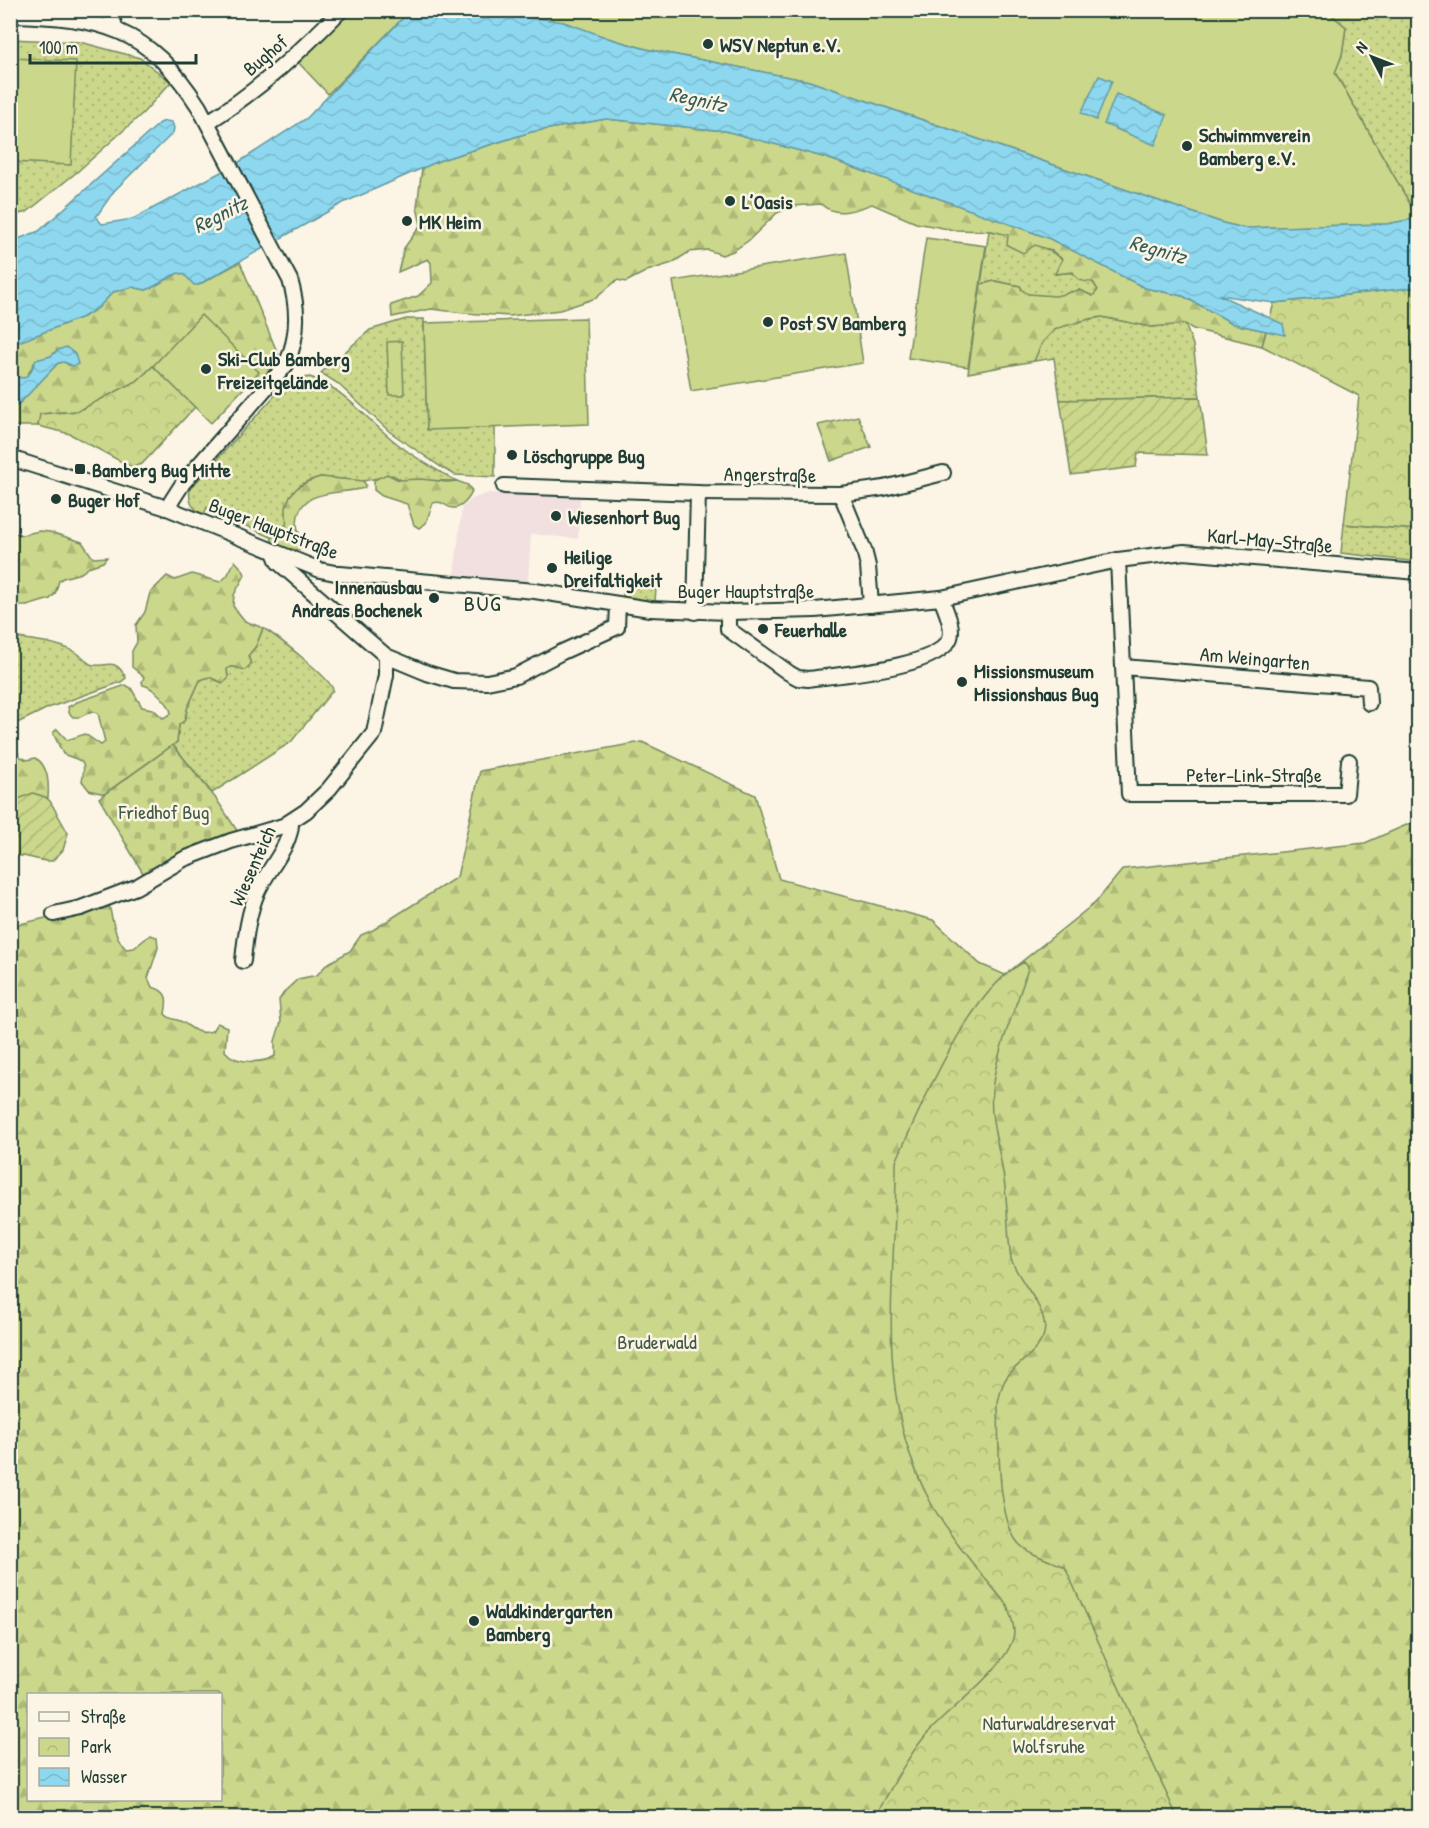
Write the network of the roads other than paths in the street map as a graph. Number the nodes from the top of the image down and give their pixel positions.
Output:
1 (85, 10) edge
2 (110, 10) edge
3 (341, 10) edge
4 (10, 15) edge
5 (72, 18) junction
6 (116, 29) junction
7 (208, 122) junction
8 (10, 458) edge
9 (943, 473) dead end
10 (504, 486) dead end
11 (698, 493) junction
12 (841, 494) junction
13 (167, 508) junction
14 (274, 552) junction
15 (1118, 560) junction
16 (1419, 572) edge
17 (941, 598) junction
18 (618, 605) junction
19 (871, 605) junction
20 (695, 612) junction
21 (728, 612) junction
22 (386, 656) junction
23 (1123, 667) junction
24 (1369, 703) dead end
25 (1349, 761) dead end
26 (291, 822) junction
27 (54, 914) dead end
28 (243, 961) dead end

1 - 5 street
2 - 6 street
3 - 7 street, Bughof
4 - 5 street
5 - 6 street
6 - 7 street
7 - 13 street
8 - 13 street, Buger Hauptstraße
9 - 12 street, Angerstraße
10 - 11 street, Angerstraße
11 - 12 street, Angerstraße
11 - 20 street, Angerstraße
12 - 19 street, Angerstraße
13 - 14 street, Buger Hauptstraße
14 - 18 street, Buger Hauptstraße
14 - 22 street
15 - 16 street, Karl-May-Straße
15 - 17 street, Buger Hauptstraße
15 - 23 street
17 - 19 street, Buger Hauptstraße
17 - 21 street
18 - 20 street, Buger Hauptstraße
18 - 22 street
19 - 21 street, Buger Hauptstraße
20 - 21 street, Buger Hauptstraße
22 - 26 street
23 - 24 street, Am Weingarten
23 - 25 street, Peter-Link-Straße
26 - 27 street
26 - 28 street, Wiesenteich

